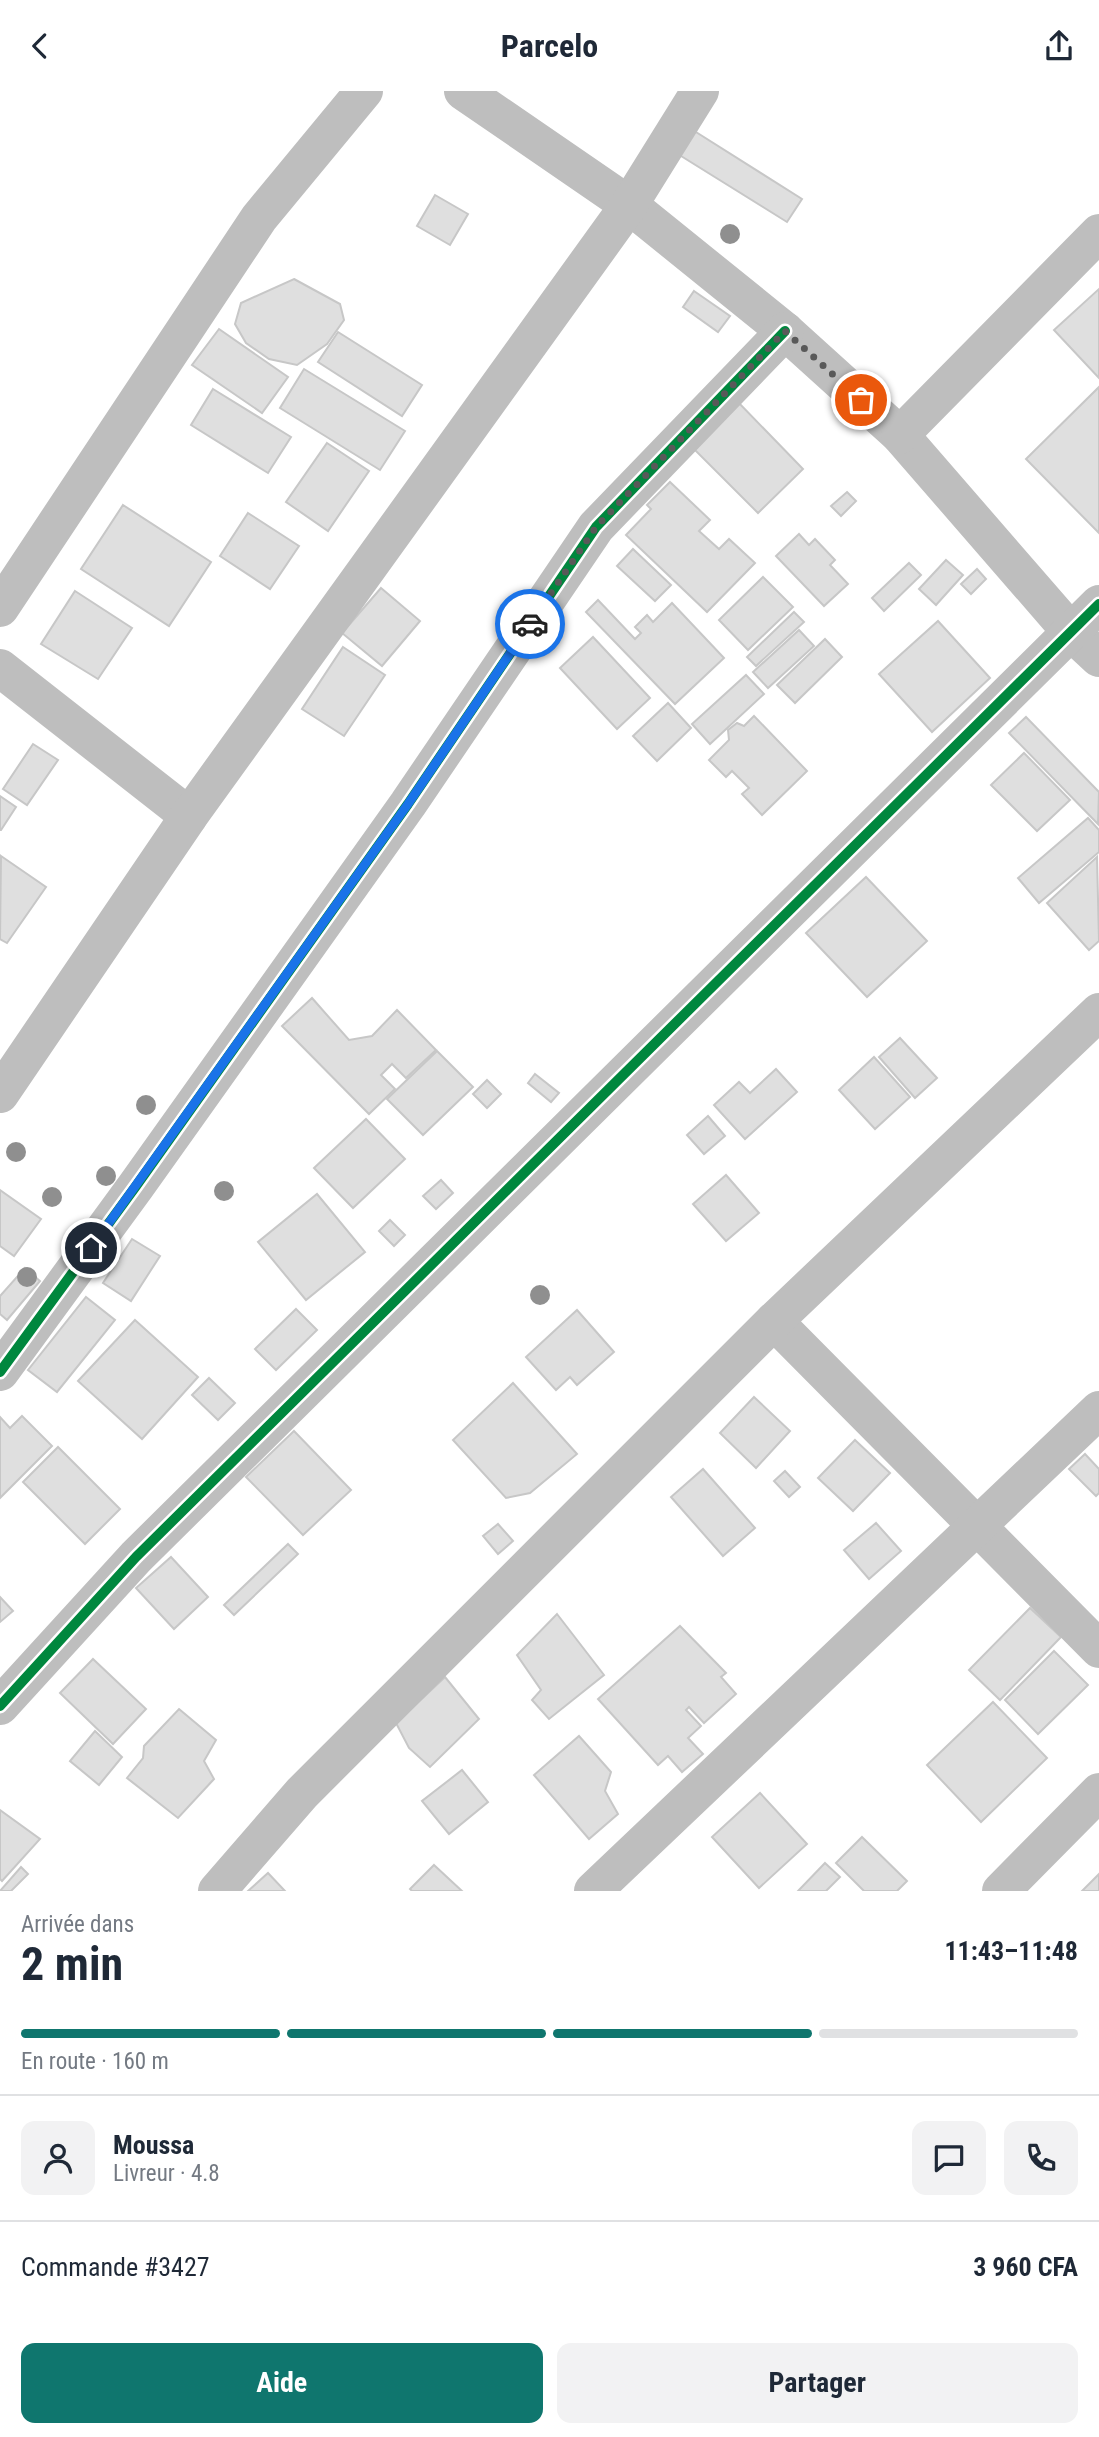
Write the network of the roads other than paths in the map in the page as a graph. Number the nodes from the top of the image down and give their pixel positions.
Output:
1 (364, 91) edge
2 (463, 91) edge
3 (700, 91) edge
4 (629, 205) junction
5 (1099, 233) edge
6 (785, 331) junction
7 (900, 435) junction
8 (1099, 604) edge
9 (0, 608) edge
10 (1071, 632) junction
11 (1099, 659) edge
12 (0, 668) edge
13 (189, 816) junction
14 (1099, 1012) edge
15 (0, 1094) edge
16 (774, 1321) junction
17 (0, 1372) edge
18 (1099, 1410) edge
19 (978, 1524) junction
20 (1099, 1649) edge
21 (0, 1706) edge
22 (1099, 1792) edge
23 (217, 1891) edge
24 (593, 1891) edge
25 (1002, 1891) edge

1 - 9 street
2 - 4 street
3 - 4 street
4 - 6 street
4 - 13 street
5 - 7 street
6 - 7 street
6 - 17 street
7 - 10 street
8 - 10 street
10 - 11 street
10 - 21 street
12 - 13 street
13 - 15 street
14 - 16 street
16 - 19 street
16 - 23 street
18 - 19 street
19 - 20 street
19 - 24 street
22 - 25 street

